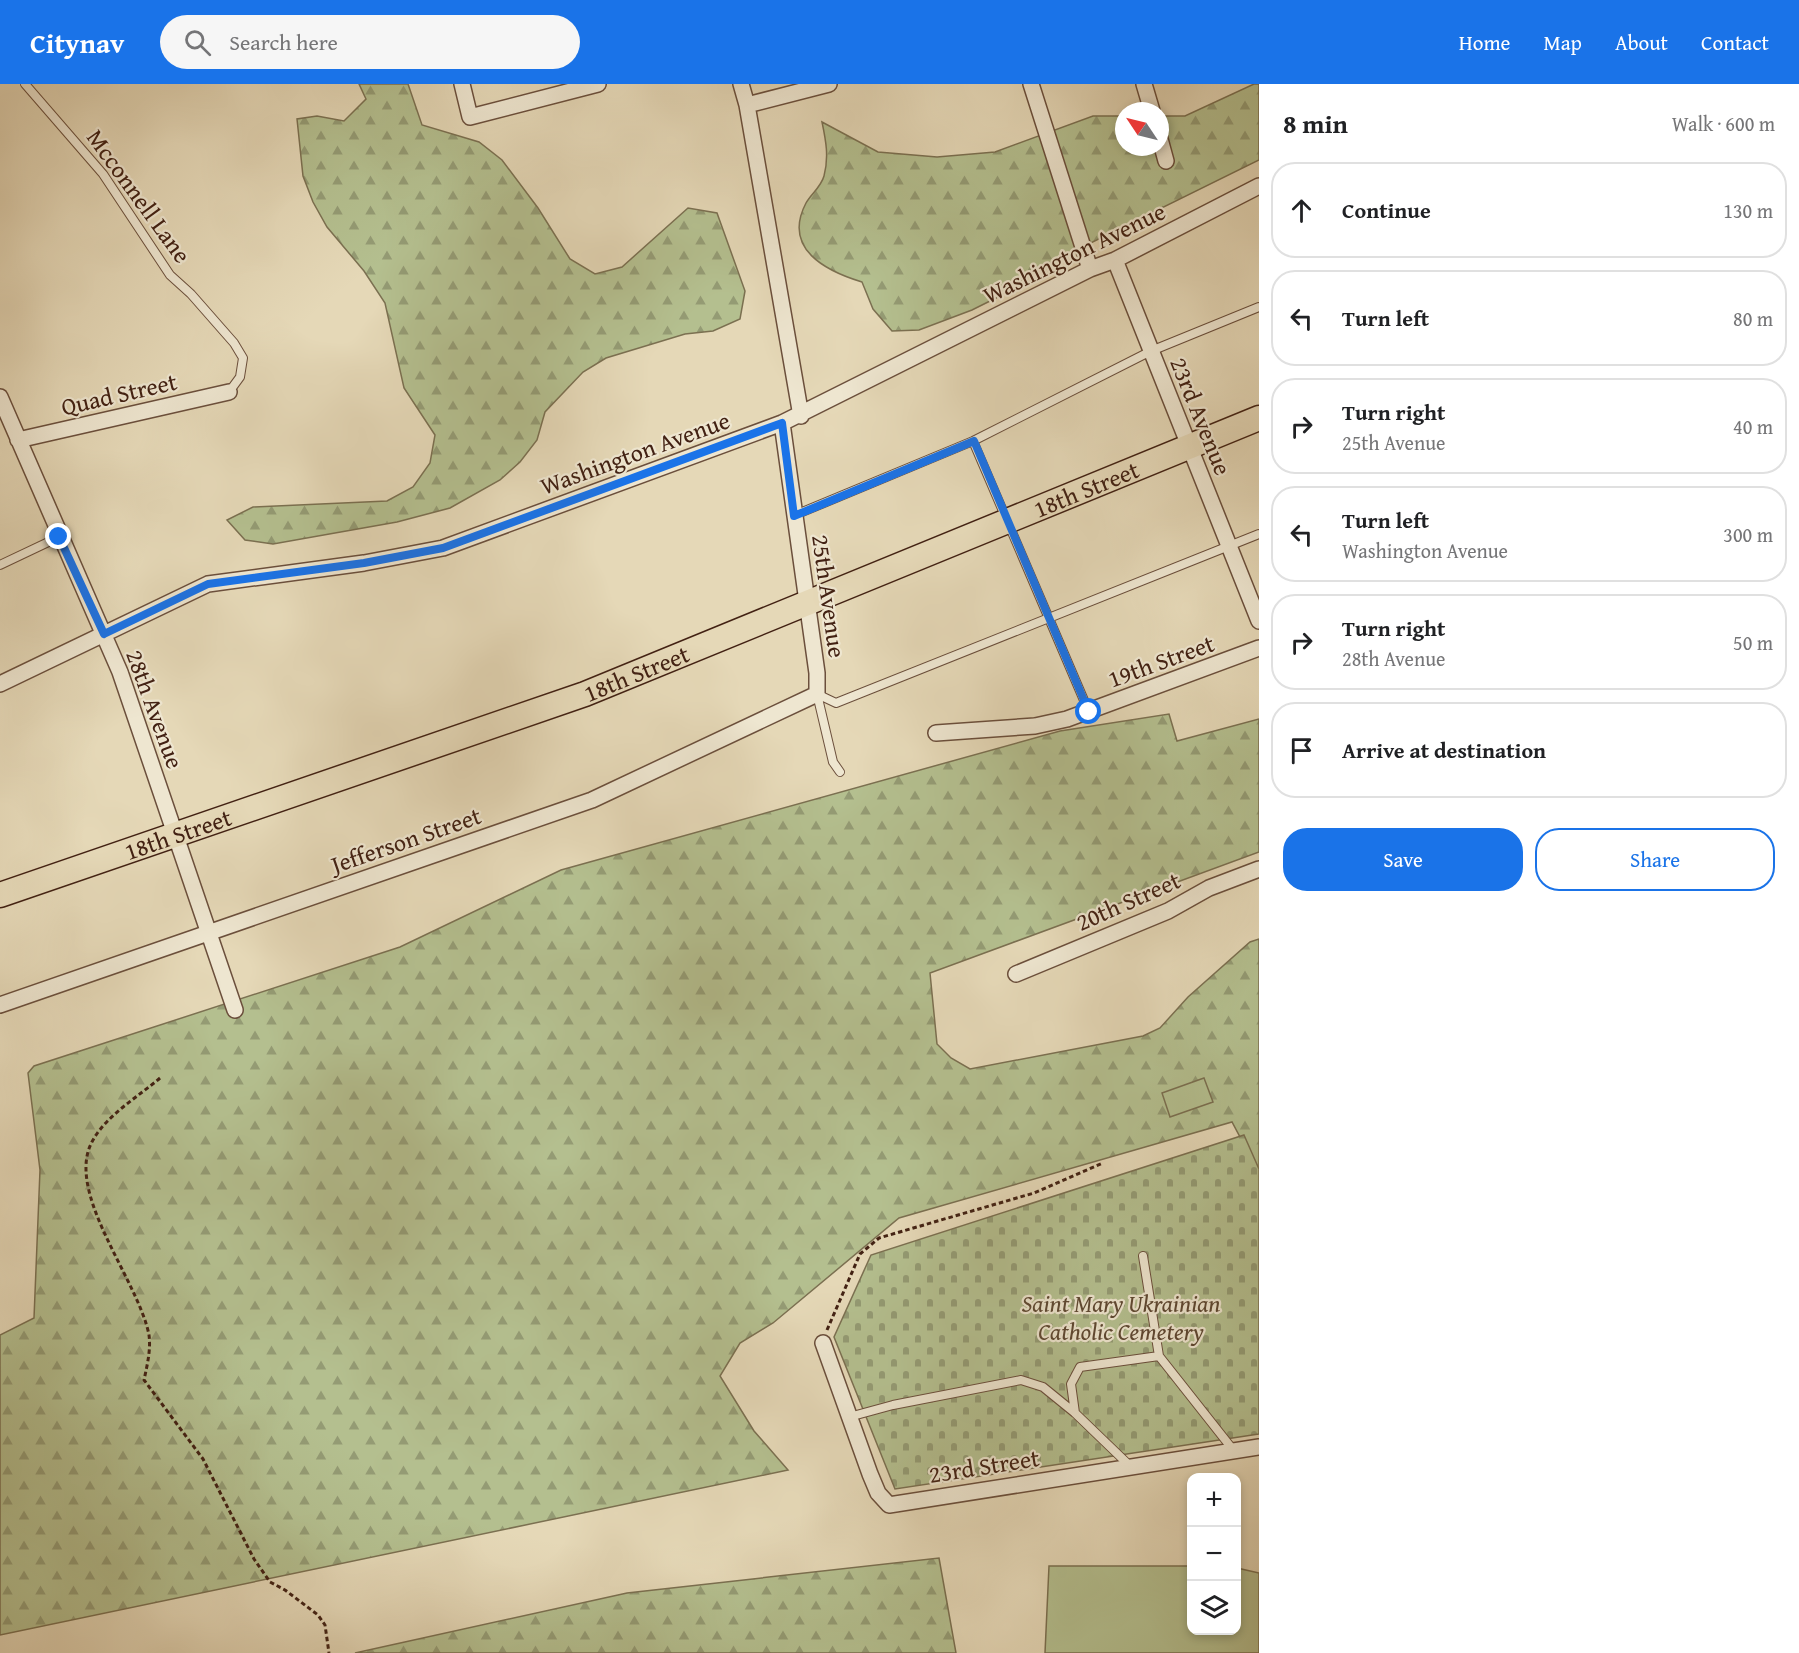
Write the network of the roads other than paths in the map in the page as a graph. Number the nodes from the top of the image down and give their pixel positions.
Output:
1 (25, 84) edge
2 (462, 84) edge
3 (598, 84) edge
4 (741, 84) edge
5 (829, 84) edge
6 (1031, 84) edge
7 (1144, 84) edge
8 (1149, 102) edge
9 (747, 105) junction
10 (1165, 156) edge
11 (1166, 161) dead end
12 (1259, 186) edge
13 (1115, 260) junction
14 (1090, 269) junction
15 (1259, 307) edge
16 (1151, 351) junction
17 (229, 392) joint
18 (0, 397) edge
19 (801, 416) junction
20 (1259, 418) edge
21 (782, 423) junction
22 (18, 440) junction
23 (974, 441) junction
24 (1190, 448) junction
25 (794, 516) junction
26 (1007, 522) junction
27 (1259, 534) edge
28 (59, 537) junction
29 (1230, 546) junction
30 (0, 566) edge
31 (808, 603) junction
32 (1050, 618) junction
33 (1259, 621) edge
34 (104, 634) junction
35 (1259, 648) edge
36 (0, 684) edge
37 (817, 694) junction
38 (1089, 712) junction
39 (936, 733) dead end
40 (840, 772) dead end
41 (175, 835) junction
42 (1259, 869) edge
43 (0, 895) edge
44 (207, 932) junction
45 (1016, 974) dead end
46 (0, 1005) edge
47 (235, 1010) dead end
48 (1143, 1256) dead end
49 (823, 1343) road end
50 (1159, 1356) junction
51 (1075, 1413) junction
52 (849, 1417) junction
53 (1259, 1447) edge
54 (1234, 1451) junction
55 (1130, 1466) junction

1 - 17 lane, Mcconnell Lane
2 - 3 street
4 - 9 street
5 - 9 street
6 - 14 street
7 - 8 street
9 - 19 street
10 - 11 street
12 - 13 street, Washington Avenue
13 - 14 street, Washington Avenue
13 - 16 street, 23rd Avenue
14 - 19 street, Washington Avenue
15 - 16 lane
16 - 23 lane
16 - 24 street, 23rd Avenue
17 - 22 street, Quad Street
18 - 22 street, 28th Avenue
19 - 21 street, Washington Avenue
20 - 24 main road, 18th Street
21 - 25 street, 25th Avenue
21 - 34 street, Washington Avenue
22 - 28 street, 28th Avenue
23 - 25 lane
23 - 26 lane
24 - 26 main road, 18th Street
24 - 29 street, 23rd Avenue
25 - 31 street, 25th Avenue
26 - 31 main road, 18th Street
26 - 32 lane
27 - 29 lane
28 - 30 lane
28 - 34 street, 28th Avenue
29 - 32 lane
29 - 33 street, 23rd Avenue
31 - 37 street, 25th Avenue
31 - 41 main road, 18th Street
32 - 37 lane
32 - 38 lane
34 - 36 street, Washington Avenue
34 - 41 street, 28th Avenue
35 - 38 street, 19th Street
37 - 40 lane, 25th Avenue
37 - 44 street, Jefferson Street
38 - 39 street, 19th Street
41 - 43 main road, 18th Street
41 - 44 street, 28th Avenue
42 - 45 street, 20th Street
44 - 46 street, Jefferson Street
44 - 47 street, 28th Avenue
48 - 50 lane
49 - 52 street, 23rd Street
50 - 51 lane
50 - 54 lane
51 - 52 lane
51 - 55 lane
52 - 55 street, 23rd Street
53 - 54 street, 23rd Street
54 - 55 street, 23rd Street

